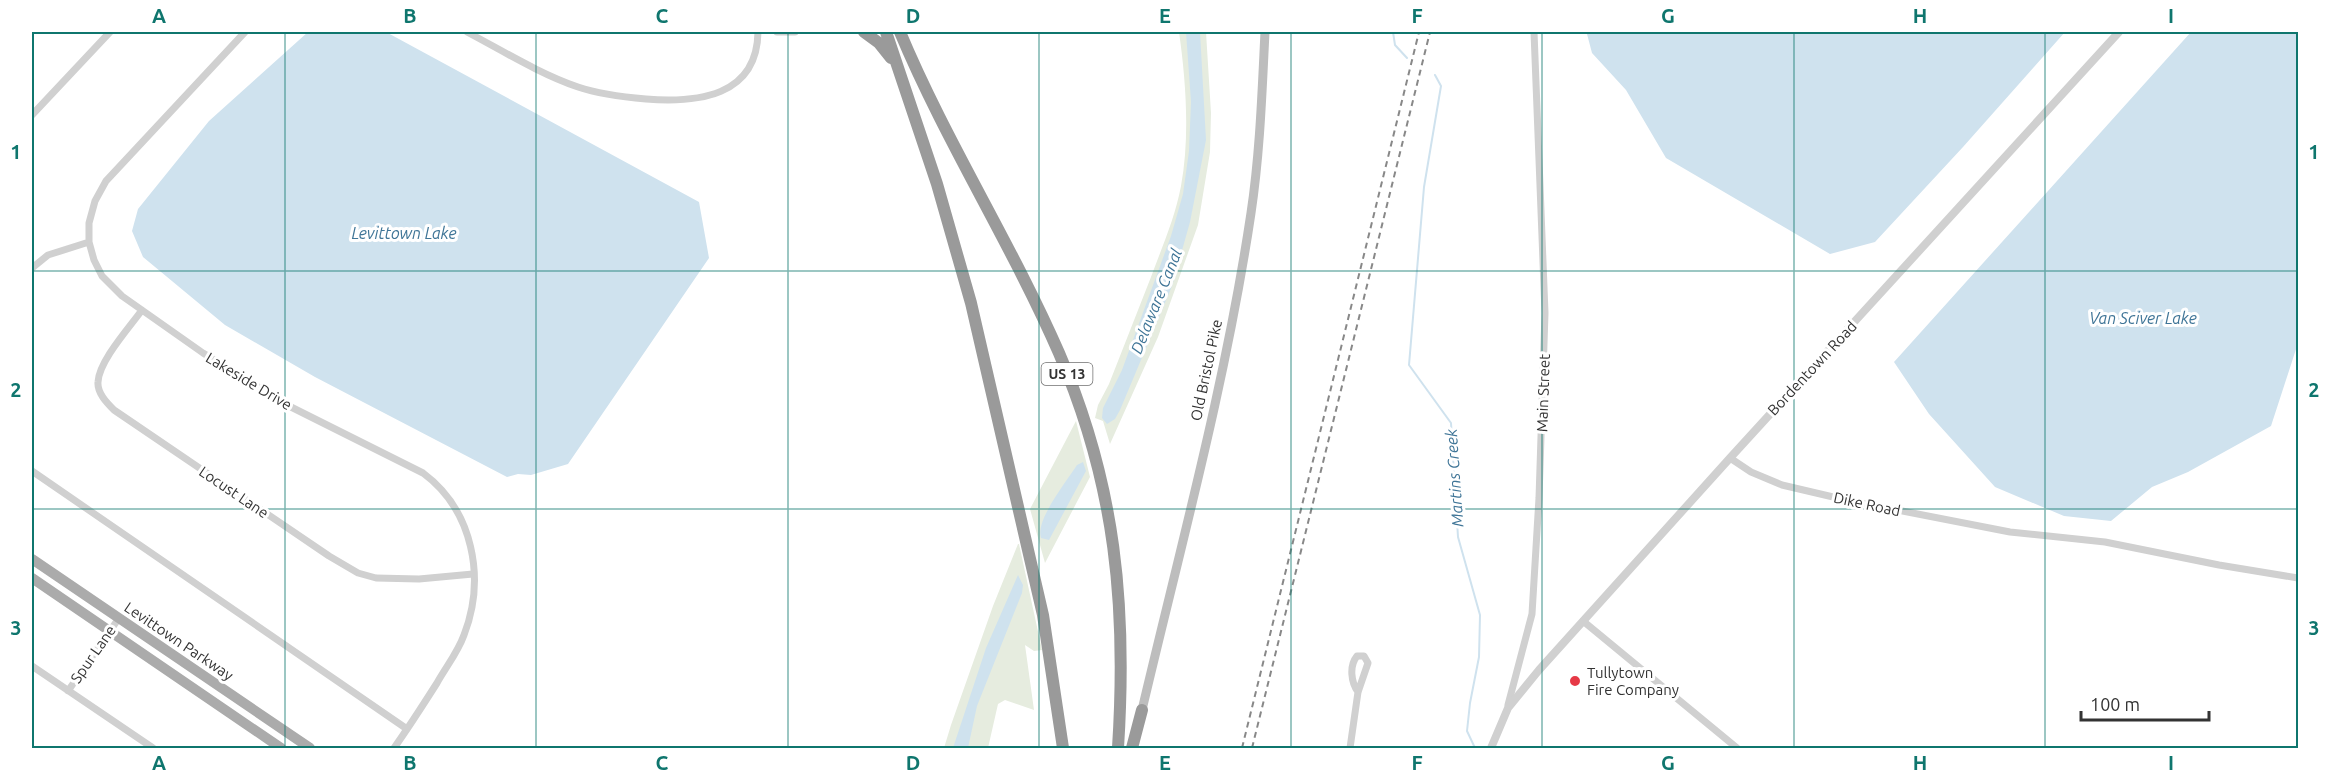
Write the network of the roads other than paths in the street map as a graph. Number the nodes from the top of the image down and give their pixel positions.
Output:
1 (110, 32) edge
2 (245, 32) edge
3 (467, 32) edge
4 (758, 32) edge
5 (777, 32) edge
6 (795, 32) edge
7 (864, 32) edge
8 (886, 32) edge
9 (900, 32) edge
10 (1265, 32) edge
11 (1534, 32) edge
12 (2119, 32) edge
13 (900, 73) junction
14 (32, 115) edge
15 (89, 242) junction
16 (32, 268) edge
17 (142, 310) junction
18 (1730, 458) junction
19 (32, 471) edge
20 (32, 559) edge
21 (473, 574) junction
22 (32, 578) edge
23 (2298, 578) edge
24 (119, 618) junction
25 (1583, 621) junction
26 (110, 631) junction
27 (32, 666) edge
28 (68, 691) junction
29 (1358, 692) junction
30 (1508, 708) junction
31 (1142, 710) joint
32 (407, 729) junction
33 (1062, 746) edge
34 (153, 748) edge
35 (280, 748) edge
36 (310, 748) edge
37 (394, 748) edge
38 (1118, 748) edge
39 (1132, 748) edge
40 (1350, 748) edge
41 (1491, 748) edge
42 (1737, 748) edge

1 - 14 street
2 - 15 street, Lakeside Drive
3 - 4 street
5 - 6 street
7 - 13 highway
8 - 13 highway
9 - 38 highway, US 13
10 - 31 main road, Old Bristol Pike
11 - 30 street, Main Street
12 - 18 street, Bordentown Road
13 - 33 highway
15 - 16 street
15 - 17 street, Lakeside Drive
17 - 21 street, Lakeside Drive
17 - 21 street, Locust Lane
18 - 23 street, Dike Road
18 - 25 street, Bordentown Road
19 - 32 street
20 - 24 main road, Levittown Parkway
21 - 32 street, Lakeside Drive
22 - 26 main road, Levittown Parkway
24 - 26 street, Spur Lane
24 - 36 main road, Levittown Parkway
25 - 30 street, Bordentown Road
25 - 42 street
26 - 28 street, Spur Lane
26 - 35 main road, Levittown Parkway
27 - 28 street
28 - 34 street
29 - 29 street
29 - 40 street
30 - 41 street, Main Street
31 - 39 highway
32 - 37 street, Lakeside Drive

